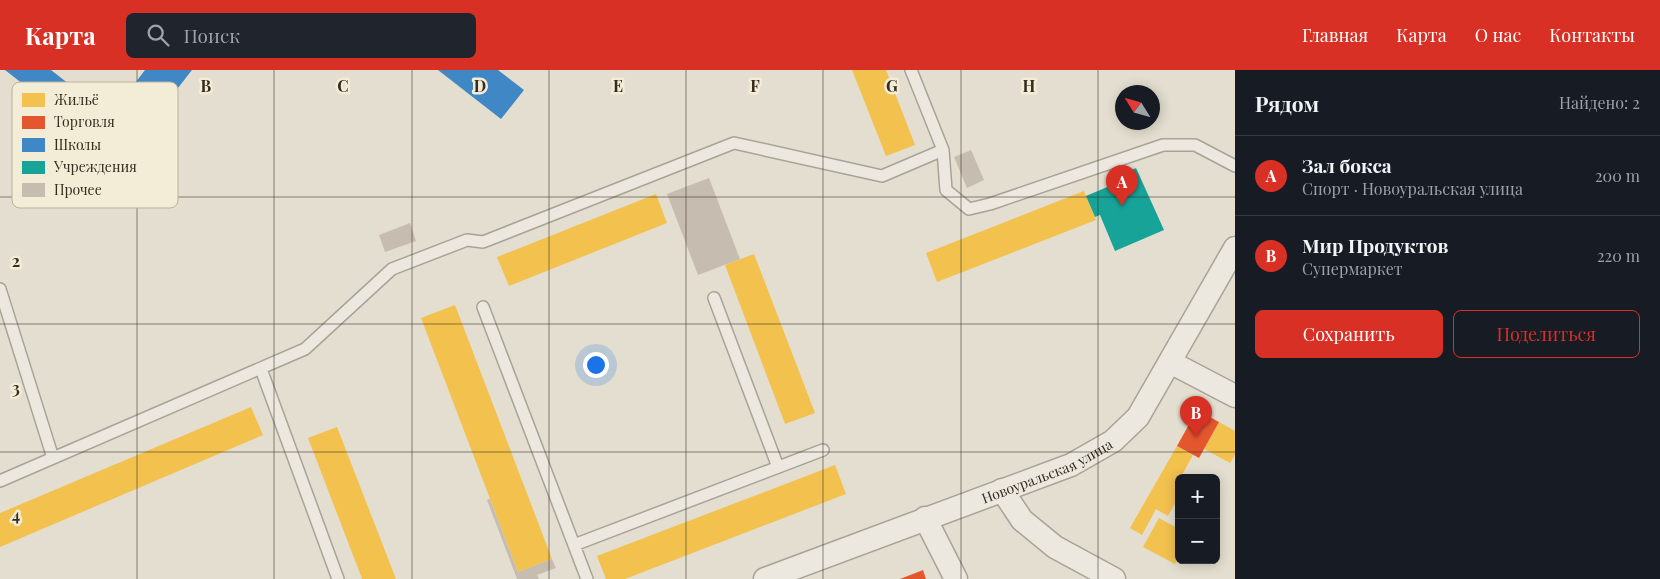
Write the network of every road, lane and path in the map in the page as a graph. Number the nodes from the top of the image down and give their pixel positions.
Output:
1 (911, 70) edge
2 (943, 150) junction
3 (1235, 166) edge
4 (1235, 248) edge
5 (0, 289) edge
6 (714, 298) dead end
7 (483, 307) dead end
8 (1170, 362) junction
9 (261, 369) junction
10 (1235, 396) edge
11 (824, 450) dead end
12 (53, 458) junction
13 (778, 467) junction
14 (0, 481) edge
15 (1002, 490) junction
16 (925, 518) junction
17 (574, 546) junction
18 (338, 579) edge
19 (586, 579) edge
20 (765, 579) edge
21 (956, 579) edge
22 (1114, 579) edge

1 - 2 lane
2 - 3 lane
2 - 9 lane
4 - 8 street, Новоуральская улица
5 - 12 lane
6 - 13 lane
7 - 17 lane
8 - 10 street
8 - 15 street, Новоуральская улица
9 - 12 lane
9 - 18 lane
11 - 13 lane
12 - 14 lane
13 - 17 lane
15 - 16 street, Новоуральская улица
15 - 22 street
16 - 20 street, Новоуральская улица
16 - 21 street
17 - 19 lane

